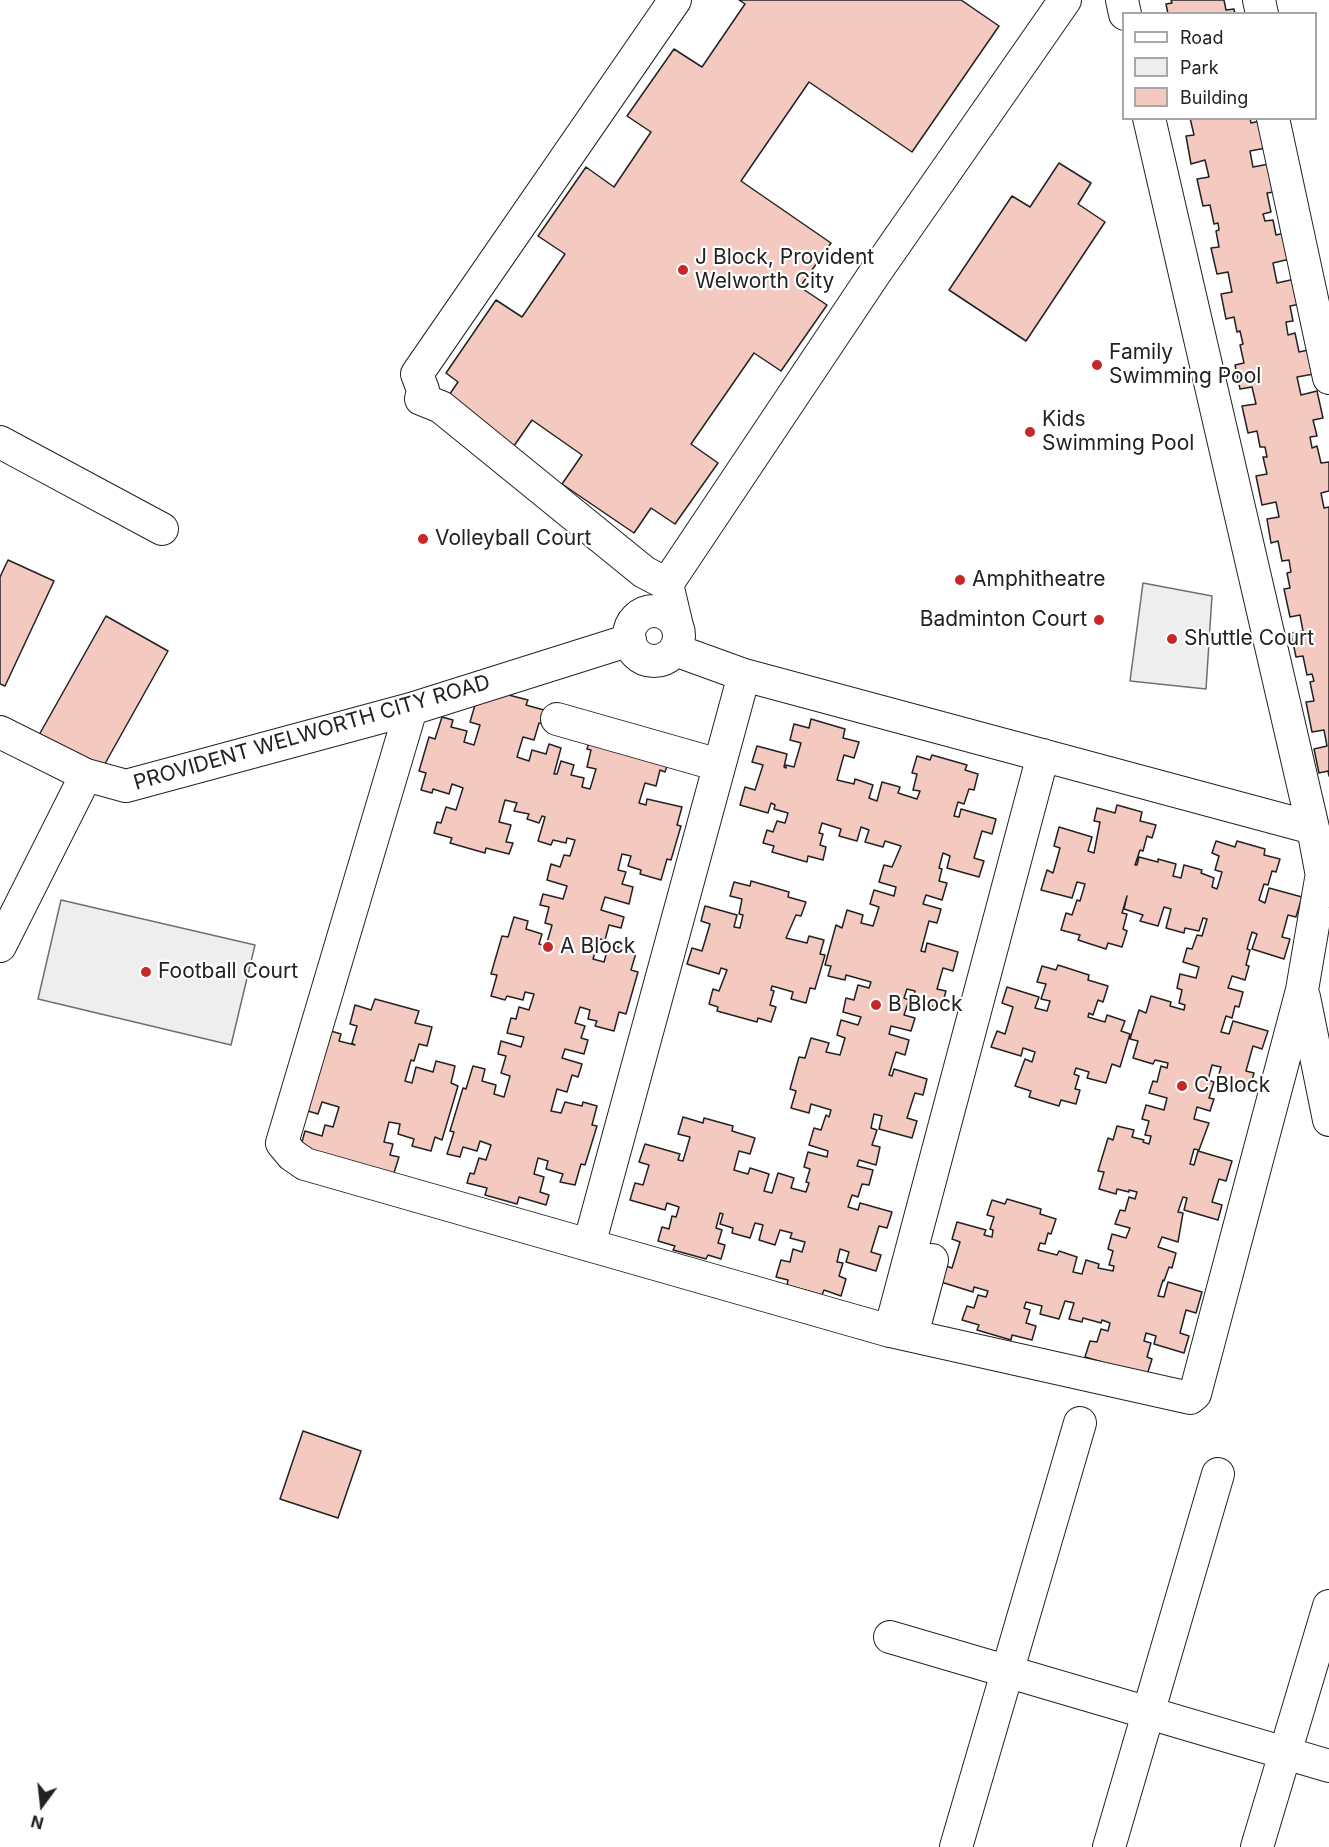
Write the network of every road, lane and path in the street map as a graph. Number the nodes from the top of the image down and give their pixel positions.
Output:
1 (675, 0) edge
2 (1065, 0) edge
3 (1149, 120) edge
4 (1273, 120) edge
5 (1287, 120) edge
6 (1329, 292) edge
7 (1329, 378) edge
8 (0, 442) edge
9 (162, 530) dead end
10 (667, 584) junction
11 (675, 636) junction
12 (630, 640) junction
13 (752, 677) junction
14 (411, 709) junction
15 (557, 719) dead end
16 (0, 732) edge
17 (1053, 758) junction
18 (719, 765) junction
19 (86, 775) junction
20 (1313, 828) junction
21 (1322, 873) junction
22 (1329, 914) edge
23 (0, 946) edge
24 (1302, 990) junction
25 (1329, 1120) edge
26 (597, 1247) junction
27 (901, 1333) junction
28 (1080, 1423) dead end
29 (1218, 1474) dead end
30 (1329, 1606) edge
31 (890, 1637) dead end
32 (1007, 1671) junction
33 (1148, 1713) junction
34 (1285, 1753) junction
35 (1329, 1766) edge
36 (956, 1847) edge
37 (1108, 1847) edge
38 (1257, 1847) edge

1 - 10 street
2 - 10 street
3 - 20 street
4 - 7 street
5 - 6 street
8 - 9 street
10 - 11 street
11 - 12 street
11 - 12 street
11 - 13 street
12 - 14 street, PROVIDENT WELWORTH CITY ROAD
13 - 17 street
13 - 18 street
13 - 26 street
14 - 19 street, PROVIDENT WELWORTH CITY ROAD
14 - 26 street
15 - 18 street
16 - 19 street, PROVIDENT WELWORTH CITY ROAD
17 - 20 street
17 - 27 street
18 - 26 street
19 - 23 street
20 - 21 street
21 - 22 street
21 - 24 street
24 - 25 street
24 - 27 street
26 - 27 street
28 - 32 street
29 - 33 street
30 - 34 street
31 - 32 street
32 - 33 street
32 - 36 street
33 - 34 street
33 - 37 street
34 - 35 street
34 - 38 street

